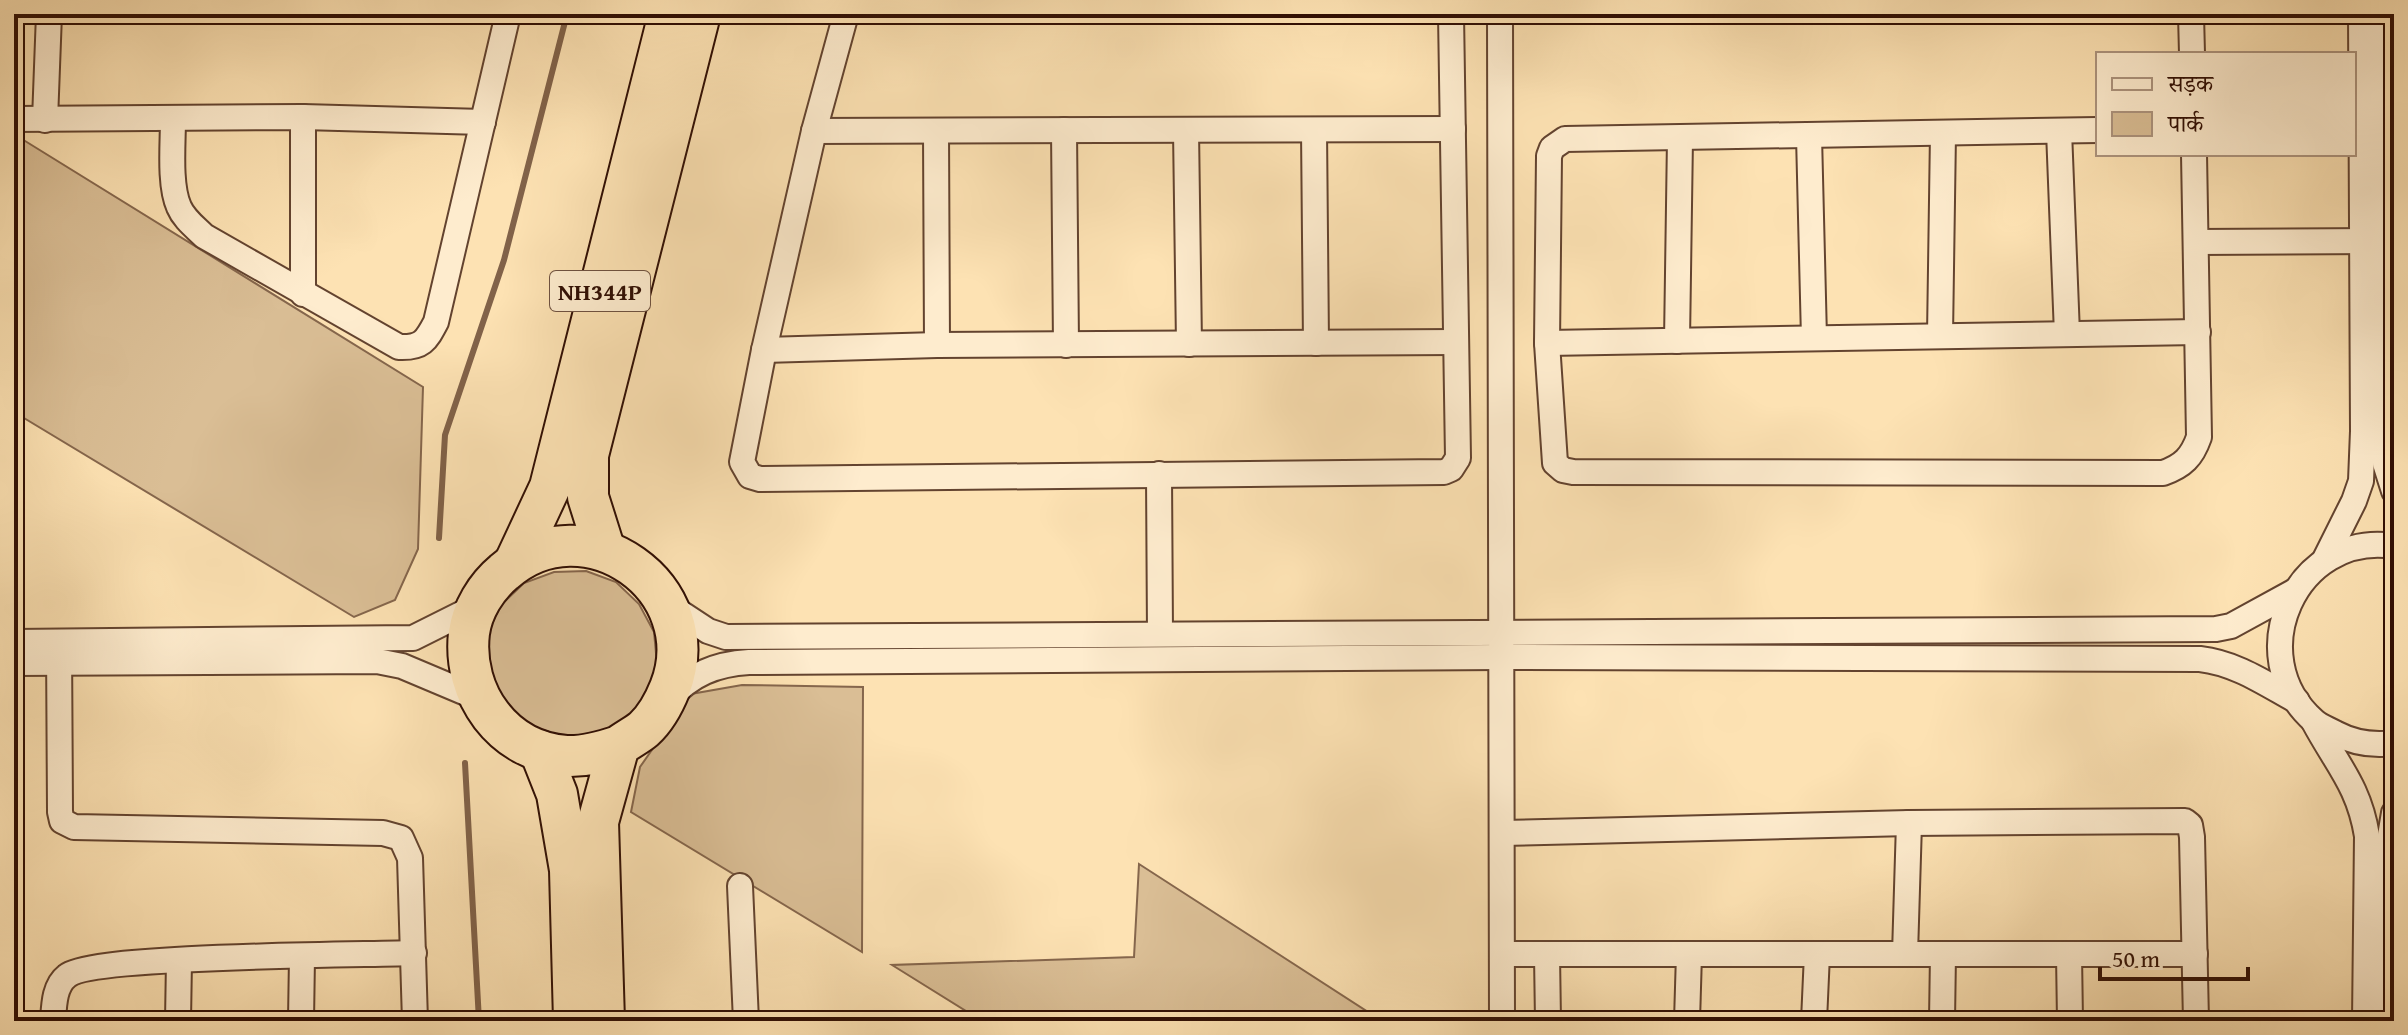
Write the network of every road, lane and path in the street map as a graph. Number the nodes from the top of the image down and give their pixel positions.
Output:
1 (49, 14) edge
2 (508, 14) edge
3 (669, 14) edge
4 (700, 14) edge
5 (846, 14) edge
6 (1451, 14) edge
7 (1500, 14) edge
8 (2191, 14) edge
9 (2361, 14) edge
10 (2382, 14) edge
11 (2192, 52) edge
12 (303, 117) junction
13 (14, 119) edge
14 (173, 119) junction
15 (45, 120) junction
16 (483, 122) junction
17 (1453, 129) junction
18 (1064, 130) junction
19 (1186, 130) junction
20 (1314, 130) junction
21 (2096, 130) edge
22 (814, 131) junction
23 (936, 131) junction
24 (2059, 131) junction
25 (1943, 133) junction
26 (1809, 136) junction
27 (1680, 138) junction
28 (2194, 156) edge
29 (2380, 241) edge
30 (2196, 242) junction
31 (303, 294) junction
32 (2198, 332) junction
33 (2067, 334) junction
34 (1940, 336) junction
35 (1814, 338) junction
36 (1677, 341) junction
37 (1456, 342) junction
38 (1316, 343) junction
39 (1547, 343) junction
40 (1189, 344) junction
41 (937, 345) junction
42 (1066, 345) junction
43 (764, 350) junction
44 (1159, 474) junction
45 (2394, 491) edge
46 (2394, 546) edge
47 (605, 551) junction
48 (2324, 561) junction
49 (515, 562) junction
50 (2295, 591) junction
51 (667, 604) junction
52 (477, 606) junction
53 (1501, 632) junction
54 (1160, 634) junction
55 (14, 642) edge
56 (59, 652) junction
57 (1501, 657) junction
58 (14, 663) edge
59 (478, 698) junction
60 (2297, 701) junction
61 (663, 705) junction
62 (2314, 722) junction
63 (2394, 743) edge
64 (619, 746) junction
65 (540, 751) junction
66 (2394, 813) edge
67 (1909, 823) junction
68 (1502, 833) junction
69 (740, 886) dead end
70 (414, 953) junction
71 (1502, 954) junction
72 (1689, 954) junction
73 (1817, 954) junction
74 (1905, 954) junction
75 (1943, 954) junction
76 (2069, 954) junction
77 (2195, 954) junction
78 (1547, 955) junction
79 (302, 957) junction
80 (179, 960) junction
81 (53, 1021) edge
82 (178, 1021) edge
83 (301, 1021) edge
84 (415, 1021) edge
85 (574, 1021) edge
86 (604, 1021) edge
87 (746, 1021) edge
88 (1502, 1021) edge
89 (1548, 1021) edge
90 (1687, 1021) edge
91 (1814, 1021) edge
92 (1942, 1021) edge
93 (2070, 1021) edge
94 (2196, 1021) edge
95 (2365, 1021) edge
96 (2385, 1021) edge

1 - 15 street
2 - 16 street
3 - 49 highway, NH344P
4 - 47 highway, NH344P
5 - 22 street
6 - 17 street
7 - 53 street
8 - 11 street
9 - 29 street
10 - 29 street
12 - 14 street
12 - 16 street
12 - 31 street
13 - 15 street
14 - 15 street
14 - 31 street
16 - 31 street
17 - 20 street
17 - 37 street
18 - 19 street
18 - 23 street
18 - 42 street
19 - 20 street
19 - 40 street
20 - 38 street
21 - 24 street
22 - 23 street
22 - 43 street
23 - 41 street
24 - 25 street
24 - 33 street
25 - 26 street
25 - 34 street
26 - 27 street
26 - 35 street
27 - 36 street
27 - 39 street
28 - 30 street
29 - 30 street
29 - 45 street
29 - 48 street
30 - 32 street
32 - 33 street
32 - 39 street
33 - 34 street
34 - 35 street
35 - 36 street
36 - 39 street
37 - 38 street
37 - 44 street
38 - 40 street
40 - 42 street
41 - 42 street
41 - 43 street
43 - 44 street
44 - 54 street
46 - 48 street
47 - 49 highway
47 - 51 highway
48 - 50 street
49 - 52 highway
50 - 53 street
50 - 60 street
51 - 54 street
51 - 61 highway
52 - 56 street
52 - 59 highway
53 - 54 street
53 - 57 street
55 - 56 street
56 - 58 street
56 - 59 street
56 - 70 street
57 - 60 street
57 - 61 street
57 - 68 street
59 - 65 highway
60 - 62 street
61 - 64 highway
62 - 63 street
62 - 95 street
64 - 65 highway
64 - 86 highway
65 - 85 highway
66 - 96 street
67 - 68 street
67 - 74 street
67 - 77 street
68 - 71 street
69 - 87 street
70 - 79 street
70 - 84 street
71 - 78 street
71 - 88 street
72 - 73 street
72 - 78 street
72 - 90 street
73 - 74 street
73 - 91 street
74 - 75 street
75 - 76 street
75 - 92 street
76 - 77 street
76 - 93 street
77 - 94 street
78 - 89 street
79 - 80 street
79 - 83 street
80 - 81 street
80 - 82 street

